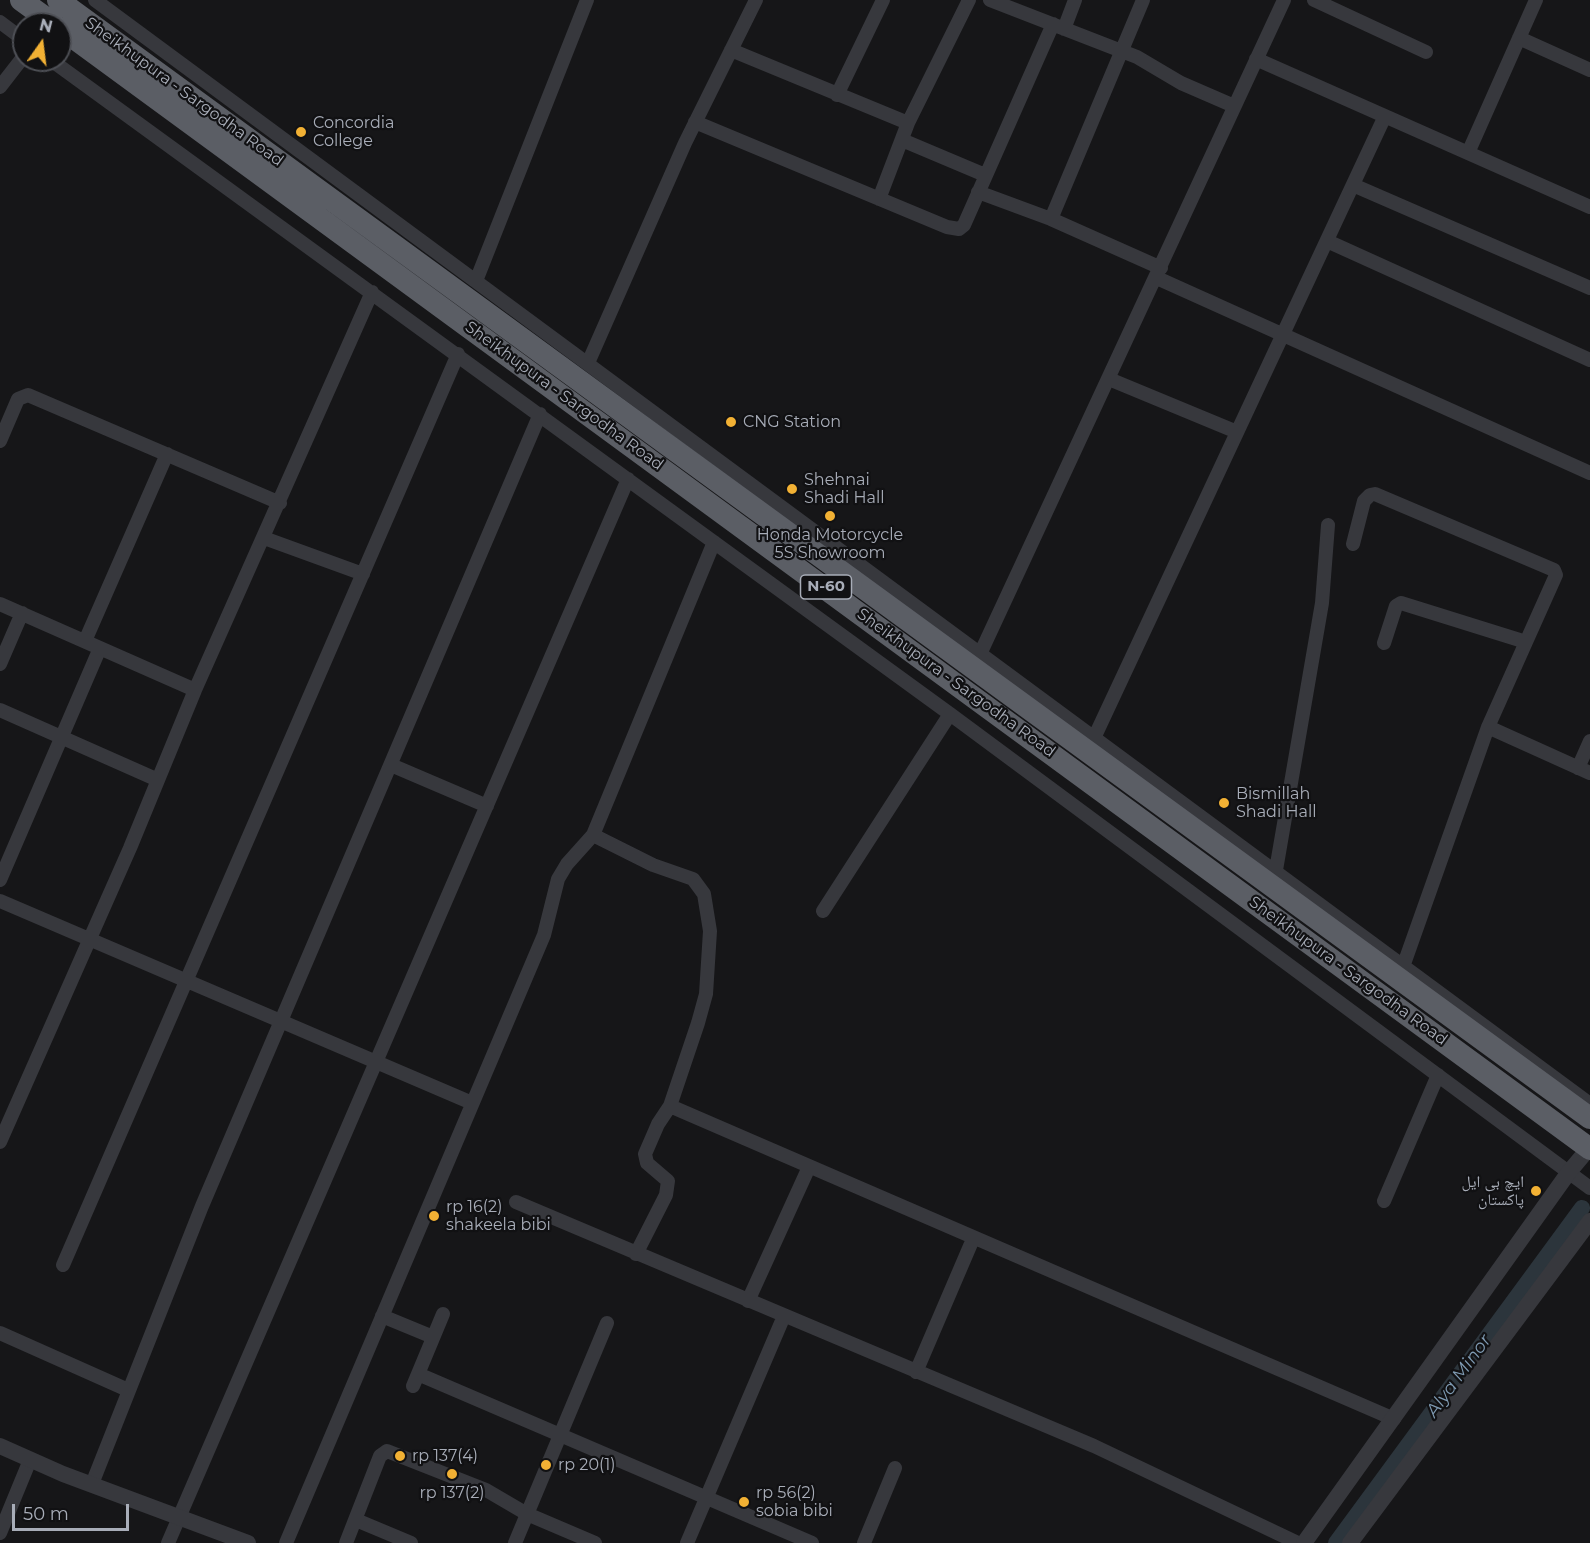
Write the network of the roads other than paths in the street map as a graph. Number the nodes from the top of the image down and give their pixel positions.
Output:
1 (21, 0) edge
2 (95, 0) edge
3 (587, 0) edge
4 (756, 0) edge
5 (883, 0) edge
6 (969, 0) edge
7 (990, 0) edge
8 (1075, 0) edge
9 (1143, 0) edge
10 (1284, 0) edge
11 (1314, 0) edge
12 (1536, 0) edge
13 (51, 12) edge
14 (72, 26) edge
15 (72, 26) edge
16 (1059, 26) junction
17 (1519, 38) junction
18 (731, 50) junction
19 (1123, 51) junction
20 (1426, 52) dead end
21 (1256, 59) junction
22 (1590, 70) edge
23 (12, 72) edge
24 (68, 72) edge
25 (0, 87) edge
26 (837, 95) junction
27 (1234, 106) junction
28 (1385, 116) junction
29 (695, 122) junction
30 (908, 123) junction
31 (902, 140) junction
32 (1468, 153) junction
33 (986, 175) junction
34 (1353, 185) junction
35 (978, 192) junction
36 (879, 199) junction
37 (1590, 207) edge
38 (1051, 219) junction
39 (1327, 241) junction
40 (1159, 273) junction
41 (476, 281) junction
42 (1590, 288) edge
43 (372, 292) junction
44 (1282, 336) junction
45 (458, 354) junction
46 (1590, 360) edge
47 (588, 363) junction
48 (1109, 379) junction
49 (540, 414) junction
50 (1237, 432) junction
51 (0, 441) edge
52 (167, 454) junction
53 (1590, 473) edge
54 (628, 479) junction
55 (280, 503) junction
56 (1328, 525) dead end
57 (264, 538) junction
58 (714, 542) junction
59 (1353, 544) dead end
60 (363, 574) junction
61 (0, 604) edge
62 (22, 613) junction
63 (85, 641) junction
64 (1526, 642) junction
65 (1384, 643) dead end
66 (100, 648) junction
67 (981, 652) junction
68 (0, 664) edge
69 (195, 690) junction
70 (0, 710) edge
71 (950, 714) junction
72 (1488, 727) junction
73 (1095, 736) junction
74 (61, 737) junction
75 (1590, 741) edge
76 (391, 765) junction
77 (1584, 771) edge
78 (158, 780) junction
79 (487, 806) junction
80 (593, 835) junction
81 (1276, 870) junction
82 (0, 880) edge
83 (0, 901) edge
84 (822, 911) dead end
85 (90, 940) junction
86 (1404, 964) junction
87 (186, 982) junction
88 (282, 1022) junction
89 (377, 1062) junction
90 (1438, 1075) junction
91 (472, 1103) junction
92 (1590, 1104) edge
93 (670, 1106) junction
94 (1590, 1118) edge
95 (0, 1142) edge
96 (1590, 1148) edge
97 (809, 1167) junction
98 (1569, 1172) junction
99 (1590, 1188) edge
100 (1384, 1201) dead end
101 (516, 1202) dead end
102 (1590, 1221) edge
103 (973, 1239) junction
104 (636, 1254) junction
105 (63, 1265) dead end
106 (748, 1301) junction
107 (443, 1314) dead end
108 (382, 1316) junction
109 (784, 1316) junction
110 (607, 1323) dead end
111 (0, 1333) edge
112 (434, 1337) junction
113 (916, 1372) junction
114 (128, 1390) junction
115 (1394, 1419) junction
116 (561, 1434) junction
117 (0, 1446) edge
118 (30, 1460) junction
119 (895, 1468) dead end
120 (92, 1484) junction
121 (706, 1497) junction
122 (527, 1514) junction
123 (180, 1516) junction
124 (356, 1520) junction
125 (0, 1533) edge
126 (168, 1543) edge
127 (248, 1543) edge
128 (286, 1543) edge
129 (346, 1543) edge
130 (411, 1543) edge
131 (515, 1543) edge
132 (595, 1543) edge
133 (687, 1543) edge
134 (812, 1543) edge
135 (864, 1543) edge
136 (1298, 1543) edge
137 (1304, 1543) edge
138 (1350, 1543) edge

1 - 13 highway, Sheikhupura - Sargodha Road / N-60
2 - 41 street
3 - 41 street
4 - 18 street
5 - 26 street
6 - 30 street
7 - 16 street
8 - 16 street
9 - 19 street
10 - 21 street
11 - 20 street
12 - 17 street
14 - 94 highway, Sheikhupura - Sargodha Road / N-60
15 - 96 highway, Sheikhupura - Sargodha Road / N-60
16 - 19 street
16 - 33 street
17 - 22 street
17 - 32 street
18 - 26 street
18 - 29 street
19 - 27 street
19 - 38 street
21 - 27 street
21 - 28 street
23 - 25 street
24 - 43 street
26 - 30 street
27 - 40 street
28 - 32 street
28 - 34 street
29 - 36 street
29 - 47 street
30 - 31 street
31 - 33 street
31 - 36 street
32 - 37 street
33 - 35 street
34 - 39 street
34 - 42 street
35 - 36 street
35 - 38 street
38 - 40 street
39 - 44 street
39 - 46 street
40 - 44 street
40 - 48 street
41 - 47 street
43 - 45 street
43 - 55 street
44 - 50 street
44 - 53 street
45 - 49 street
45 - 60 street
47 - 67 street
48 - 50 street
48 - 67 street
49 - 54 street
49 - 76 street
50 - 73 street
51 - 52 street
52 - 55 street
52 - 63 street
54 - 58 street
54 - 79 street
55 - 57 street
56 - 81 street
57 - 60 street
57 - 69 street
58 - 71 street
58 - 80 street
59 - 64 street
60 - 87 street
61 - 62 street
62 - 63 street
62 - 68 street
63 - 66 street
64 - 65 street
64 - 72 street
66 - 69 street
66 - 74 street
67 - 73 street
69 - 78 street
70 - 74 street
71 - 84 street
71 - 90 street
72 - 77 street
72 - 86 street
73 - 81 street
74 - 78 street
74 - 82 street
75 - 77 street
76 - 79 street
76 - 88 street
78 - 85 street
79 - 89 street
80 - 91 street
80 - 93 street
81 - 86 street
83 - 85 street
85 - 87 street
85 - 95 street
86 - 92 street
87 - 88 street
87 - 105 street
88 - 89 street
88 - 114 street
89 - 91 street
89 - 123 street
90 - 98 street
90 - 100 street
91 - 108 street
93 - 97 street
93 - 104 street
96 - 98 street
97 - 103 street
97 - 106 street
98 - 99 street
98 - 115 street
101 - 104 street
102 - 138 street
103 - 113 street
103 - 115 street
104 - 106 street
106 - 109 street
107 - 112 street
108 - 112 street
108 - 128 street
109 - 113 street
109 - 121 street
110 - 116 street
111 - 114 street
112 - 116 street
113 - 136 street
114 - 120 street
115 - 137 street
116 - 121 street
116 - 122 street
117 - 118 street
118 - 120 street
118 - 125 street
119 - 135 street
120 - 123 street
121 - 133 street
121 - 134 street
122 - 124 street
122 - 131 street
122 - 132 street
123 - 126 street
123 - 127 street
124 - 129 street
124 - 130 street

